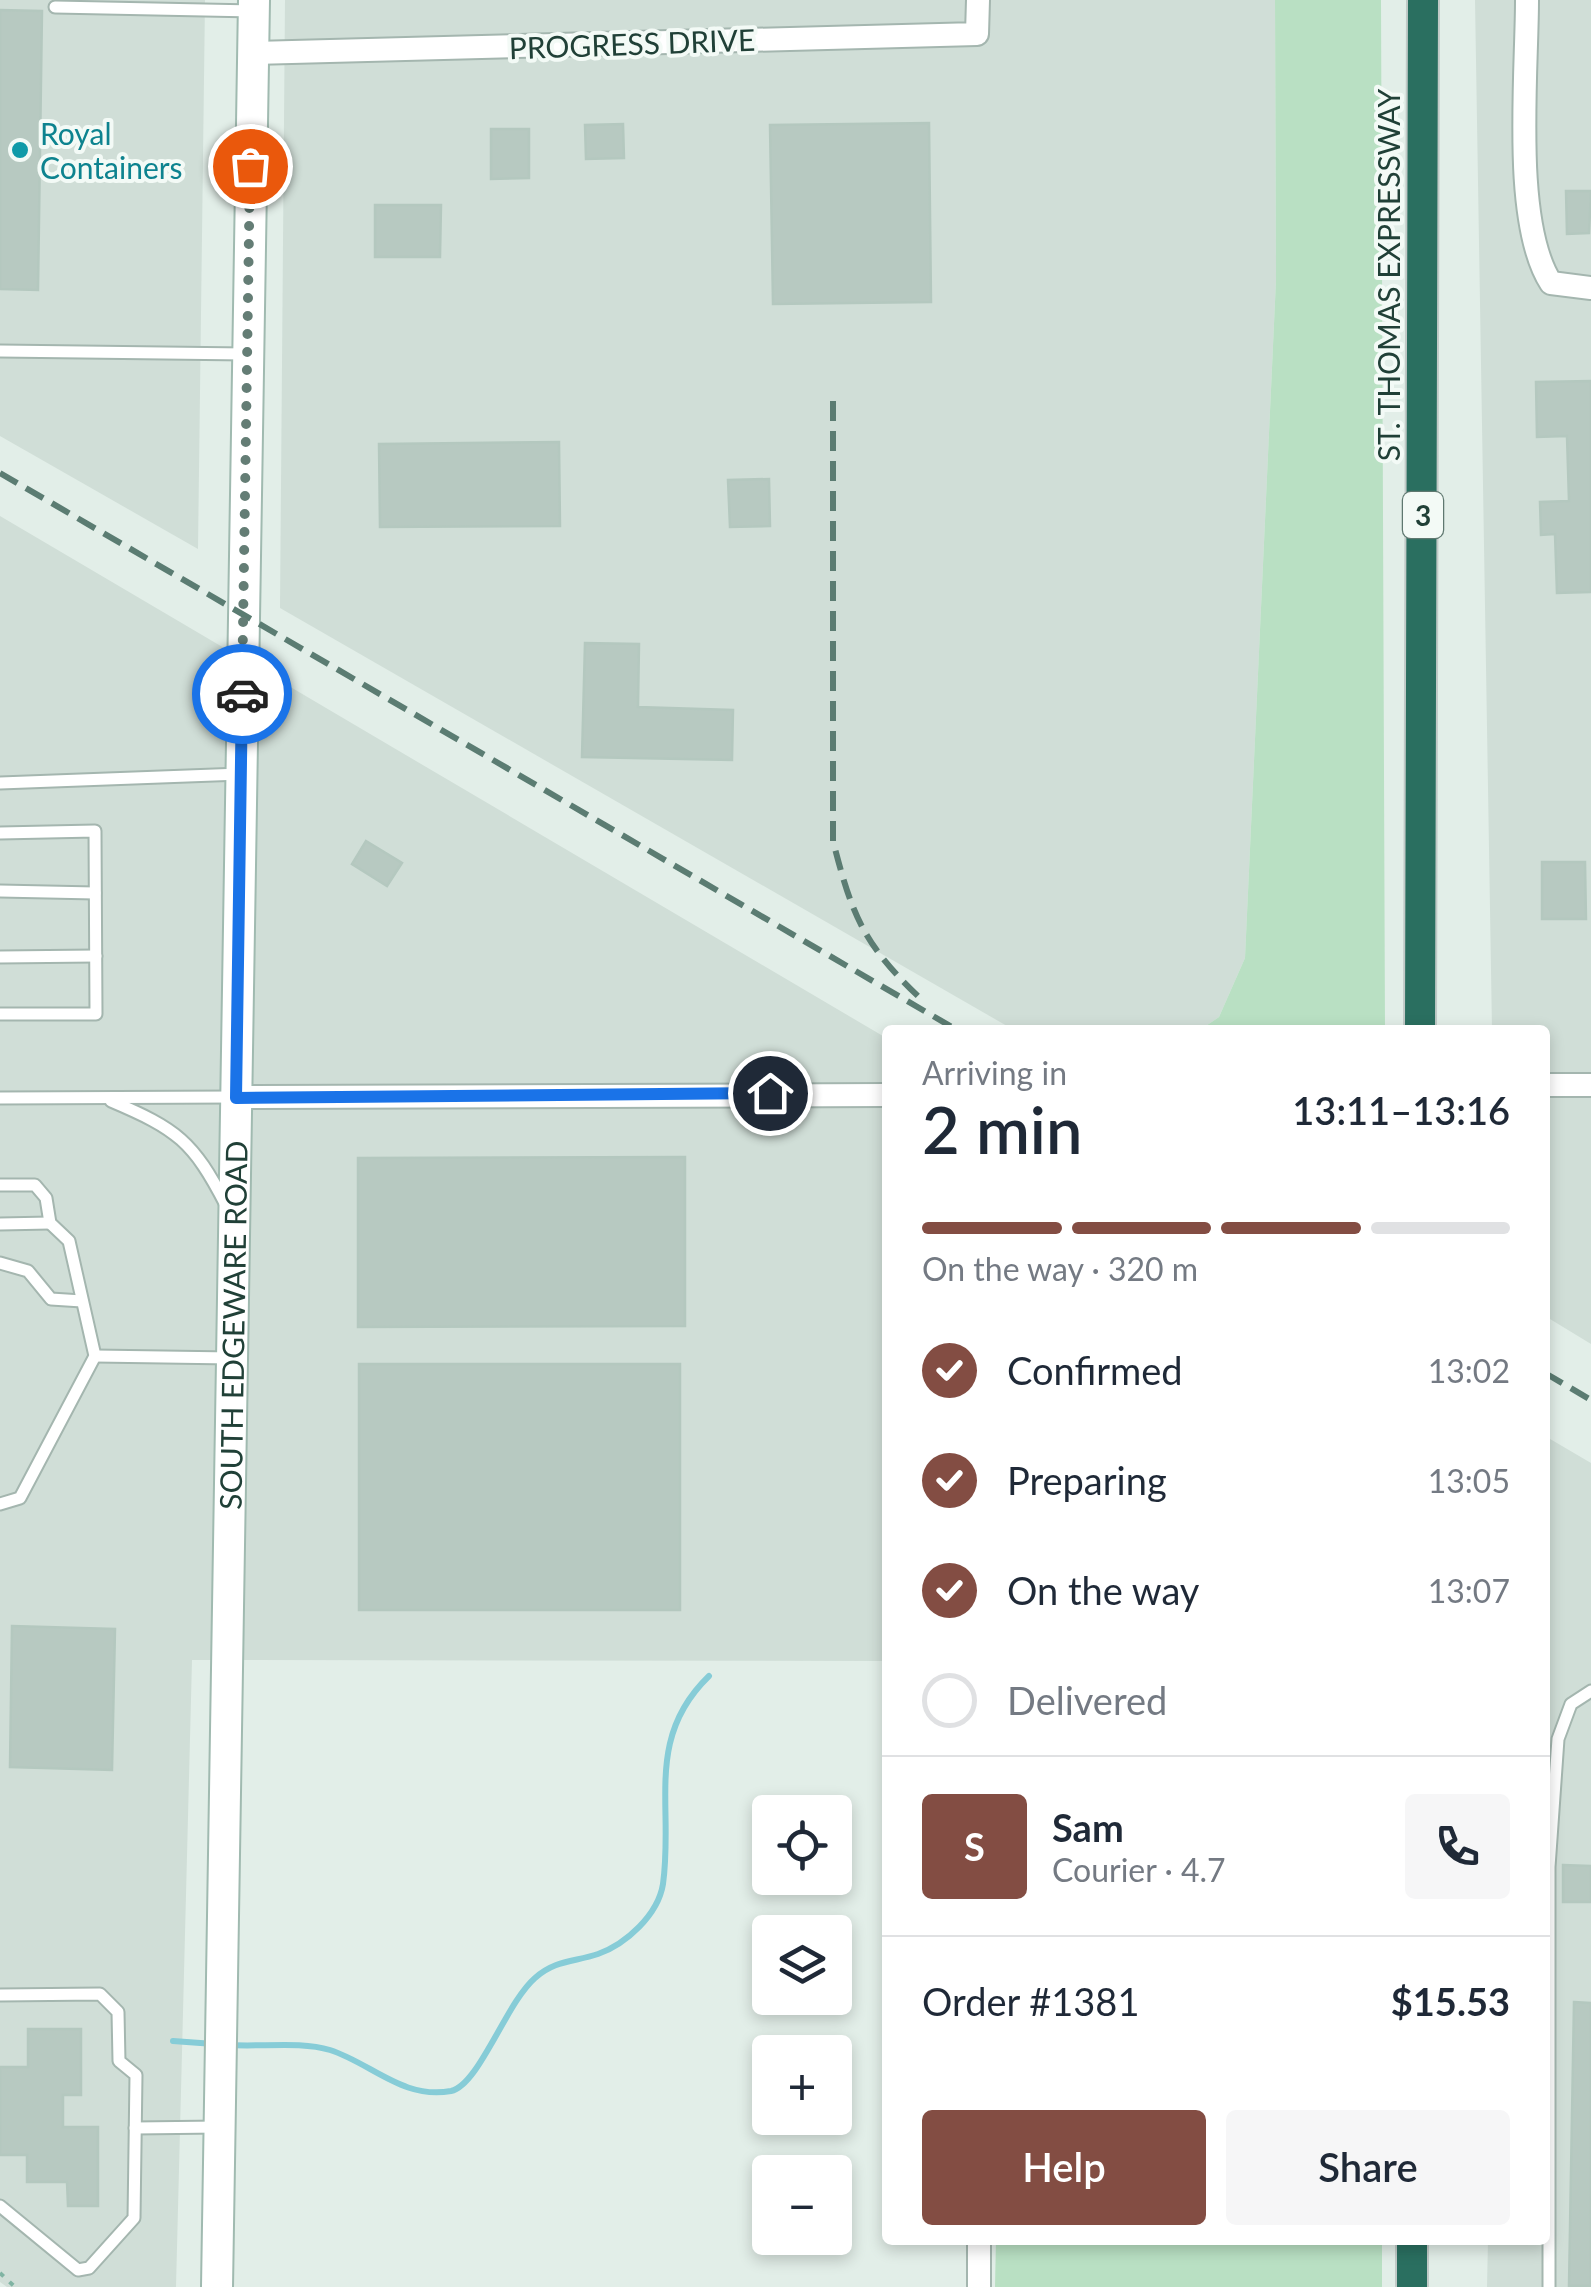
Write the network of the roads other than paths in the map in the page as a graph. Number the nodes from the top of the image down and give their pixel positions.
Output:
1 (978, 0) edge
2 (1423, 0) edge
3 (1527, 0) edge
4 (151, 4) edge
5 (254, 6) edge
6 (55, 7) dead end
7 (253, 53) junction
8 (1591, 288) edge
9 (0, 351) edge
10 (246, 354) junction
11 (241, 774) junction
12 (0, 783) edge
13 (0, 832) edge
14 (0, 891) edge
15 (96, 892) junction
16 (96, 956) junction
17 (0, 957) edge
18 (0, 1014) edge
19 (1420, 1025) edge
20 (1550, 1085) edge
21 (1591, 1086) edge
22 (882, 1095) edge
23 (103, 1097) junction
24 (0, 1098) edge
25 (236, 1098) junction
26 (0, 1186) edge
27 (234, 1220) junction
28 (50, 1223) junction
29 (0, 1224) edge
30 (0, 1263) edge
31 (82, 1301) junction
32 (94, 1356) junction
33 (232, 1358) junction
34 (0, 1504) edge
35 (1591, 1691) edge
36 (1550, 1853) edge
37 (0, 1995) edge
38 (220, 2127) junction
39 (135, 2128) junction
40 (0, 2206) edge
41 (979, 2245) edge
42 (1412, 2245) edge
43 (1550, 2245) edge
44 (217, 2287) edge
45 (978, 2287) edge
46 (1412, 2287) edge
47 (1550, 2287) edge

1 - 7 street, PROGRESS DRIVE
2 - 19 highway, ST. THOMAS EXPRESSWAY / 3
3 - 8 street
4 - 5 lane
4 - 6 lane
5 - 7 main road, SOUTH EDGEWARE ROAD
7 - 10 main road, SOUTH EDGEWARE ROAD
9 - 10 lane
10 - 11 main road, SOUTH EDGEWARE ROAD
11 - 12 lane
11 - 25 main road, SOUTH EDGEWARE ROAD
13 - 15 lane
14 - 15 lane
15 - 16 lane
16 - 17 lane
16 - 18 lane
20 - 21 street
22 - 25 street
23 - 24 lane
23 - 25 lane
23 - 27 lane
25 - 27 main road, SOUTH EDGEWARE ROAD
26 - 28 lane
27 - 33 main road, SOUTH EDGEWARE ROAD
28 - 29 lane
28 - 31 lane
30 - 31 lane
31 - 32 lane
32 - 33 lane
32 - 34 lane
33 - 38 main road, SOUTH EDGEWARE ROAD
35 - 36 lane
37 - 39 lane
38 - 39 lane
38 - 44 main road, SOUTH EDGEWARE ROAD
39 - 40 lane
41 - 45 street
42 - 46 highway
43 - 47 lane

